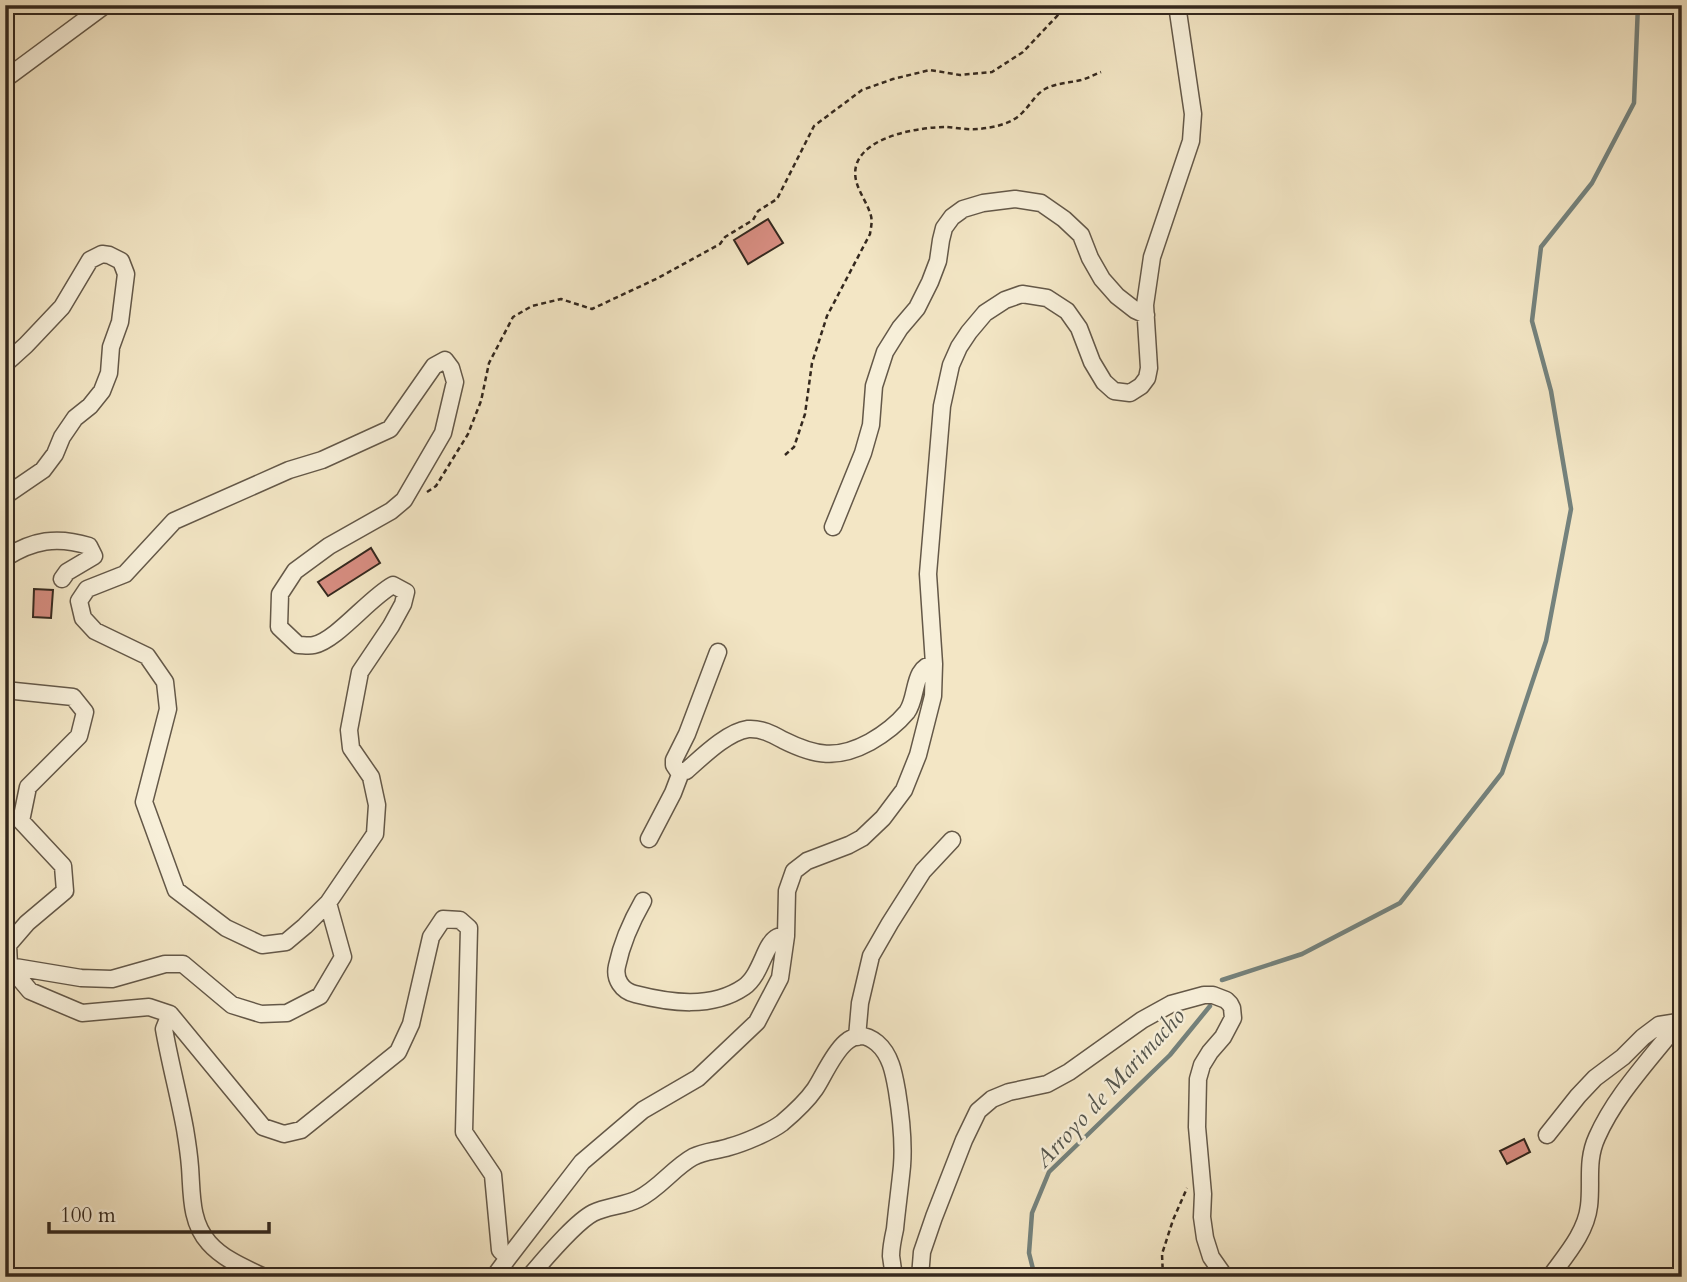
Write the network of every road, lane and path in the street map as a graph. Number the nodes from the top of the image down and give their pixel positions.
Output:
1 (105, 5) edge
2 (1063, 5) edge
3 (1177, 5) edge
4 (1101, 72) dead end
5 (5, 79) edge
6 (1146, 315) junction
7 (5, 364) edge
8 (785, 455) dead end
9 (427, 492) dead end
10 (5, 496) edge
11 (833, 527) dead end
12 (5, 558) edge
13 (62, 579) dead end
14 (718, 652) dead end
15 (934, 664) junction
16 (5, 690) edge
17 (681, 772) junction
18 (649, 839) dead end
19 (952, 840) dead end
20 (643, 901) dead end
21 (328, 903) junction
22 (786, 936) junction
23 (11, 977) edge
24 (170, 1014) junction
25 (1680, 1020) edge
26 (857, 1037) junction
27 (1547, 1135) dead end
28 (1189, 1184) dead end
29 (508, 1258) junction
30 (264, 1277) edge
31 (494, 1277) edge
32 (528, 1277) edge
33 (894, 1277) edge
34 (920, 1277) edge
35 (1163, 1277) edge
36 (1225, 1277) edge
37 (1550, 1277) edge

1 - 5 street
2 - 9 path
3 - 6 street
4 - 8 path
6 - 11 street
6 - 15 street
7 - 10 street
12 - 13 street
14 - 17 street
15 - 17 street
15 - 22 street
16 - 23 street
17 - 18 street
19 - 26 street
20 - 22 street
21 - 21 street
21 - 23 street
22 - 29 street
23 - 24 street
24 - 29 street
24 - 30 street
25 - 27 street
25 - 37 street
26 - 32 street
26 - 33 street
28 - 35 path
29 - 31 street
34 - 36 street

